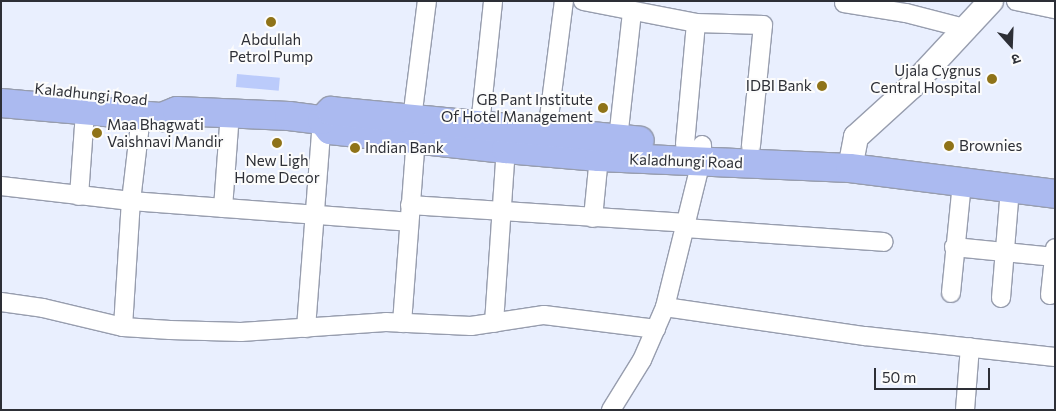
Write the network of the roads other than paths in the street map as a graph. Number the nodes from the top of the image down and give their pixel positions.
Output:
1 (427, 1) edge
2 (493, 1) edge
3 (564, 1) edge
4 (583, 1) edge
5 (991, 1) edge
6 (1016, 1) edge
7 (844, 3) dead end
8 (1055, 9) edge
9 (632, 12) junction
10 (696, 23) junction
11 (964, 28) junction
12 (1, 85) edge
13 (55, 101) junction
14 (1, 103) edge
15 (177, 111) junction
16 (85, 112) junction
17 (230, 113) junction
18 (141, 116) junction
19 (322, 120) junction
20 (414, 129) junction
21 (547, 133) junction
22 (479, 136) junction
23 (751, 146) junction
24 (609, 148) junction
25 (506, 149) junction
26 (696, 150) junction
27 (850, 161) junction
28 (963, 175) junction
29 (1055, 179) edge
30 (1, 186) edge
31 (1010, 188) junction
32 (1055, 194) edge
33 (79, 196) junction
34 (131, 201) junction
35 (223, 208) junction
36 (502, 210) junction
37 (409, 213) junction
38 (314, 215) junction
39 (593, 218) junction
40 (686, 226) junction
41 (884, 242) dead end
42 (954, 247) junction
43 (1005, 252) junction
44 (1054, 254) edge
45 (951, 294) dead end
46 (1050, 295) dead end
47 (1001, 298) dead end
48 (1, 302) edge
49 (665, 308) junction
50 (402, 323) junction
51 (494, 323) junction
52 (123, 327) junction
53 (306, 328) junction
54 (656, 329) junction
55 (970, 347) junction
56 (1055, 357) edge
57 (611, 410) edge
58 (965, 410) edge

1 - 20 street
2 - 22 street
3 - 21 street
4 - 9 street
5 - 11 main road
6 - 8 street
7 - 11 street
9 - 10 street
9 - 24 street
10 - 23 street
10 - 26 street
11 - 27 main road
12 - 13 main road, Kaladhungi Road
13 - 14 main road, Kaladhungi Road
13 - 15 main road, Kaladhungi Road
13 - 16 main road, Kaladhungi Road
15 - 17 main road, Kaladhungi Road
15 - 18 main road, Kaladhungi Road
16 - 18 main road, Kaladhungi Road
16 - 33 street
17 - 19 main road, Kaladhungi Road
17 - 35 street
18 - 34 street
19 - 20 main road, Kaladhungi Road
19 - 38 street
20 - 22 main road, Kaladhungi Road
20 - 37 street
21 - 22 main road, Kaladhungi Road
21 - 24 main road, Kaladhungi Road
22 - 25 main road, Kaladhungi Road
23 - 26 main road, Kaladhungi Road
23 - 27 main road, Kaladhungi Road
24 - 25 main road, Kaladhungi Road
24 - 26 main road, Kaladhungi Road
24 - 39 street
25 - 36 street
26 - 27 main road, Kaladhungi Road
26 - 40 street
27 - 28 main road, Kaladhungi Road
28 - 29 main road, Kaladhungi Road
28 - 31 main road, Kaladhungi Road
28 - 42 street
30 - 33 street
31 - 32 main road, Kaladhungi Road
31 - 43 street
33 - 34 street
34 - 35 street
34 - 52 street
35 - 38 street
36 - 37 street
36 - 39 street
36 - 51 street
37 - 38 street
37 - 50 street
38 - 53 street
39 - 40 street
40 - 41 street
40 - 49 street
42 - 43 street
42 - 45 street
43 - 44 street
43 - 47 street
44 - 46 street
48 - 52 street
49 - 54 street
49 - 55 street
50 - 51 street
50 - 53 street
51 - 54 street
52 - 53 street
54 - 57 street
55 - 56 street
55 - 58 street

